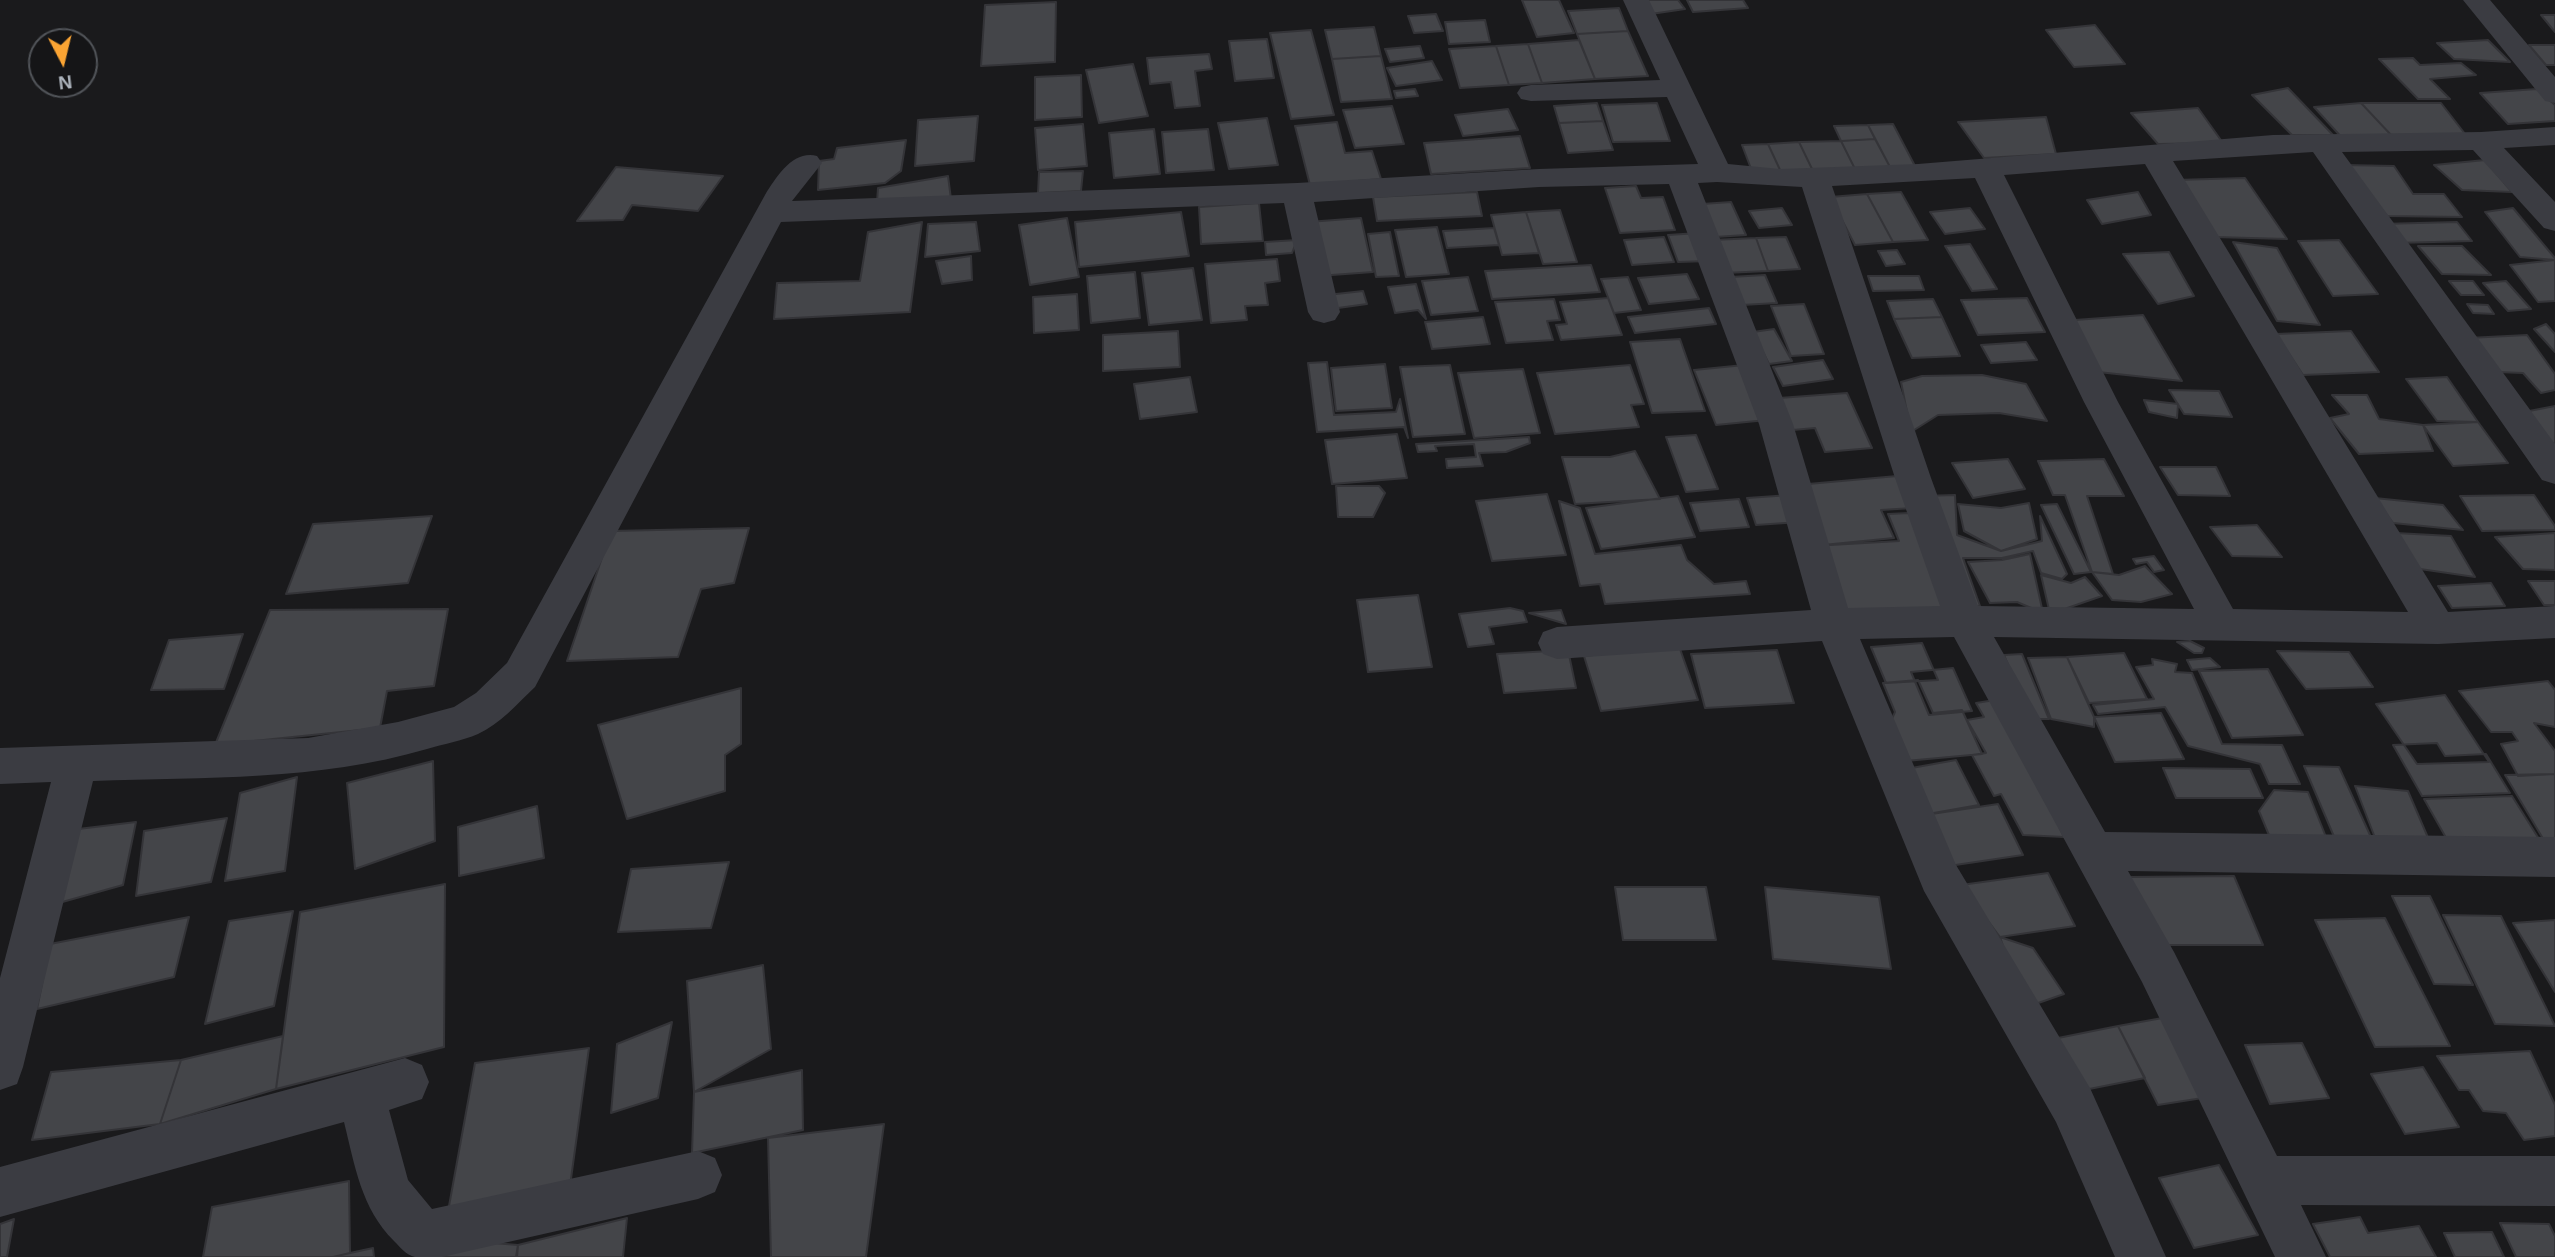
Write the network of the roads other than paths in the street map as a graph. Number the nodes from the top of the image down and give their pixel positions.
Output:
1 (1636, 0) edge
2 (2476, 0) edge
3 (1678, 89) junction
4 (1531, 93) dead end
5 (2555, 96) edge
6 (2555, 136) edge
7 (2481, 141) junction
8 (2320, 142) junction
9 (2152, 152) junction
10 (807, 163) dead end
11 (1984, 166) junction
12 (1717, 173) junction
13 (1680, 174) junction
14 (1814, 176) junction
15 (2520, 181) junction
16 (2555, 182) edge
17 (1297, 193) junction
18 (772, 212) junction
19 (2555, 221) edge
20 (1324, 312) dead end
21 (2555, 471) edge
22 (1965, 621) junction
23 (2555, 622) edge
24 (1834, 624) junction
25 (2222, 625) junction
26 (2438, 628) junction
27 (1558, 643) dead end
28 (77, 763) junction
29 (0, 766) edge
30 (2096, 851) junction
31 (2555, 857) edge
32 (0, 1067) edge
33 (698, 1175) dead end
34 (2264, 1180) junction
35 (2555, 1181) edge
36 (0, 1192) edge
37 (2141, 1257) edge
38 (2301, 1257) edge

1 - 3 street
2 - 5 street
3 - 4 street
3 - 12 street
6 - 7 street
7 - 8 street
7 - 15 street
8 - 9 street
8 - 21 street
9 - 11 street
9 - 26 street
10 - 18 street
11 - 14 street
11 - 25 street
12 - 13 street
12 - 14 street
13 - 17 street
13 - 24 street
14 - 22 street
15 - 16 street
15 - 19 street
17 - 18 street
17 - 20 street
18 - 28 street
22 - 24 street
22 - 25 street
22 - 30 street
23 - 26 street
24 - 27 street
24 - 37 street
25 - 26 street
28 - 29 street
28 - 32 street
30 - 31 street
30 - 34 street
33 - 36 street
34 - 35 street
34 - 38 street

